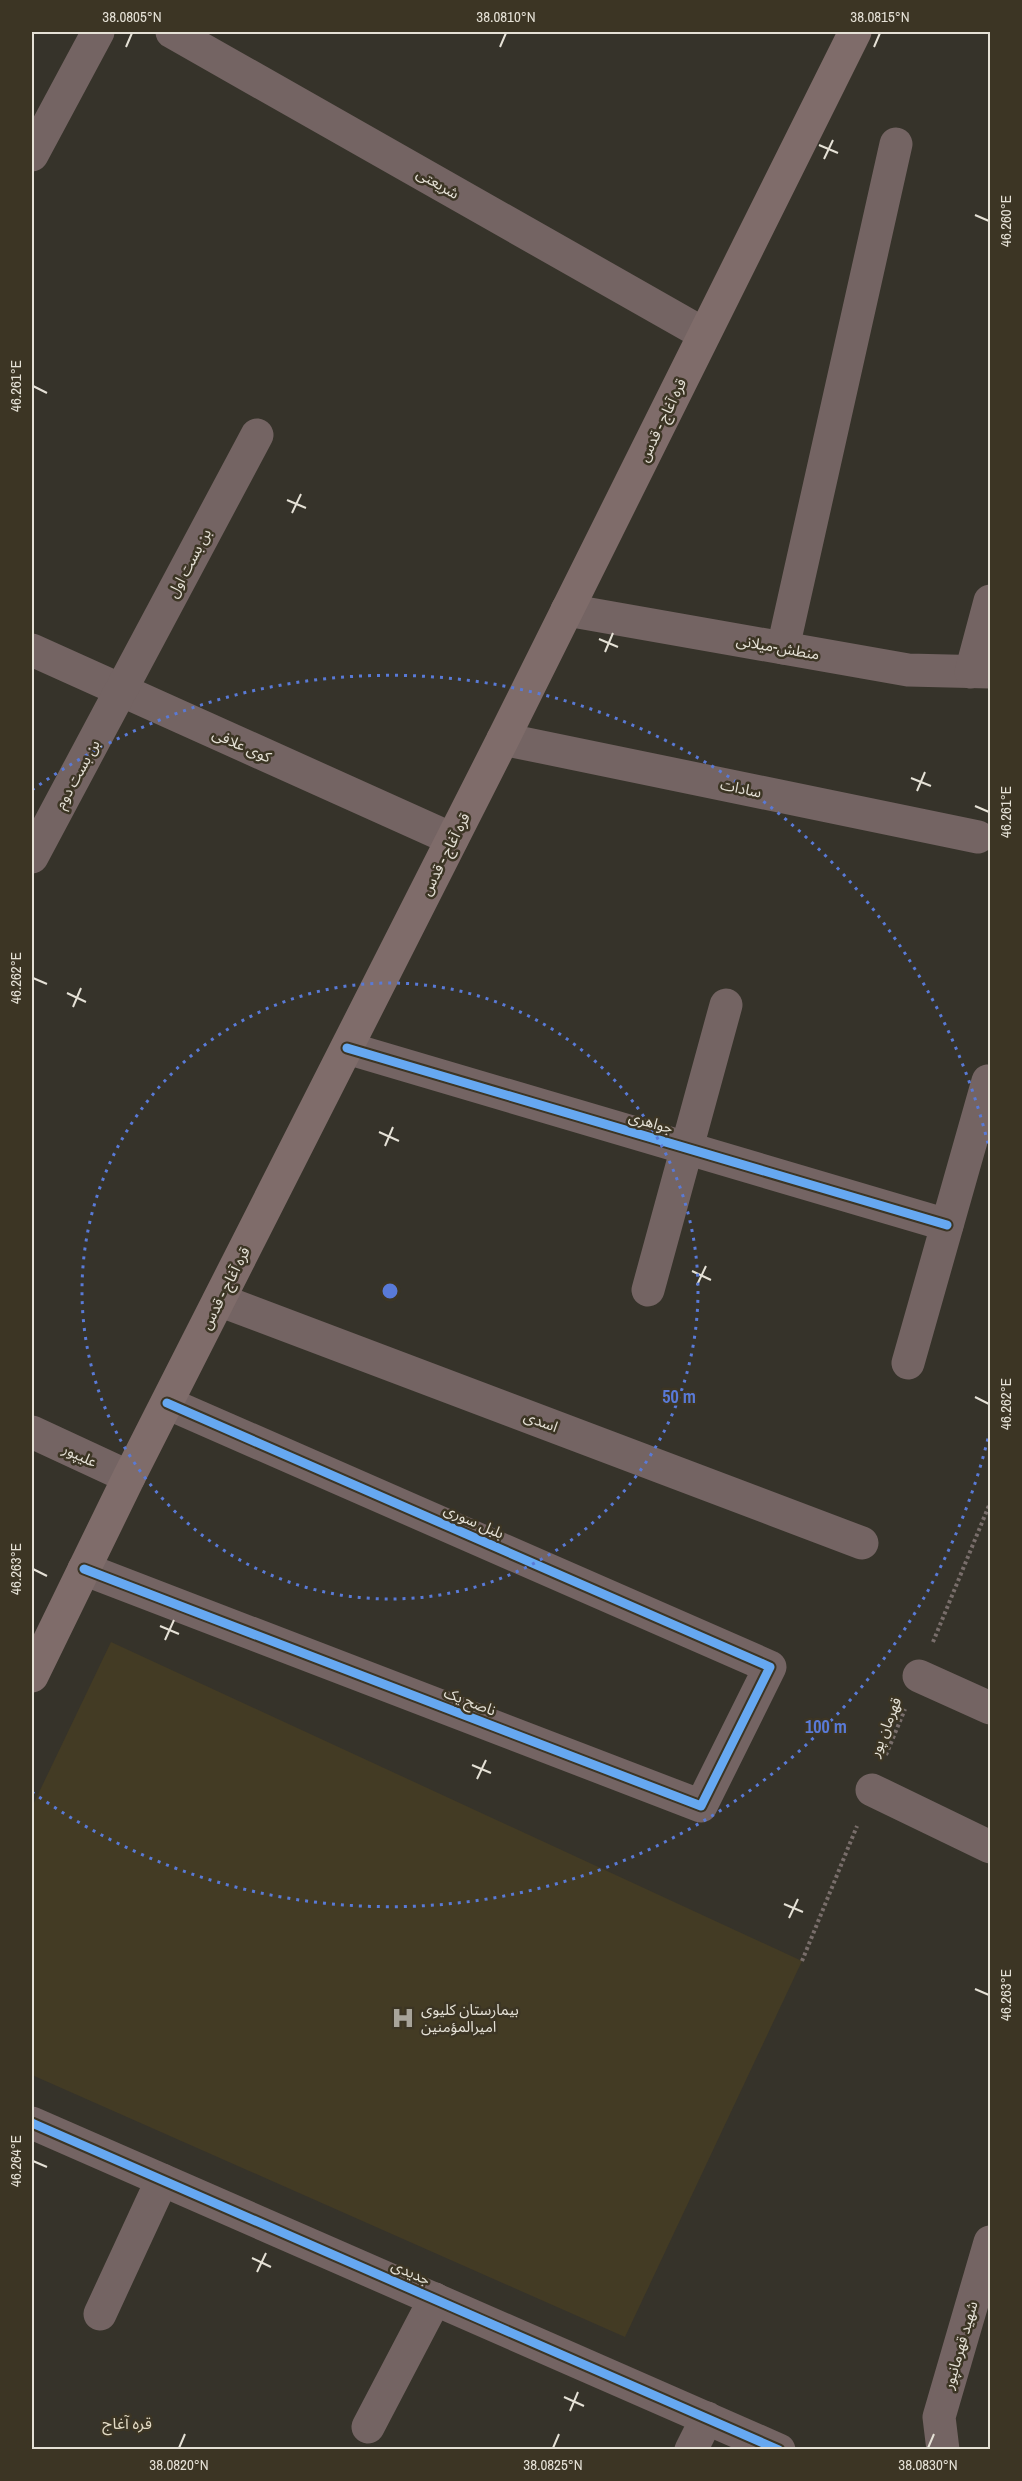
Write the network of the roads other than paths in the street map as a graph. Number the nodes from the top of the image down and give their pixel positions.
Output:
1 (98, 32) edge
2 (172, 32) edge
3 (855, 32) edge
4 (896, 144) dead end
5 (32, 155) edge
6 (704, 334) junction
7 (257, 435) dead end
8 (990, 601) edge
9 (567, 610) junction
10 (783, 648) junction
11 (32, 650) edge
12 (981, 672) edge
13 (122, 691) junction
14 (503, 740) junction
15 (978, 837) dead end
16 (452, 839) junction
17 (32, 857) edge
18 (726, 1005) dead end
19 (347, 1048) junction
20 (988, 1081) dead end
21 (687, 1148) junction
22 (947, 1225) junction
23 (648, 1290) dead end
24 (219, 1300) junction
25 (908, 1363) dead end
26 (167, 1403) junction
27 (32, 1432) edge
28 (129, 1477) junction
29 (862, 1543) dead end
30 (84, 1569) junction
31 (770, 1667) joint
32 (32, 1676) edge
33 (919, 1676) road end
34 (990, 1708) edge
35 (872, 1790) road end
36 (990, 1847) edge
37 (32, 2123) edge
38 (162, 2180) junction
39 (990, 2242) edge
40 (435, 2299) junction
41 (100, 2314) dead end
42 (707, 2418) junction
43 (368, 2427) dead end
44 (691, 2450) edge
45 (779, 2450) edge
46 (943, 2450) edge

1 - 5 street
2 - 6 street, شریعتی
3 - 6 main road, قره آغاج - قدس
4 - 10 street
6 - 9 main road, قره آغاج - قدس
7 - 13 street, بن بست اول
8 - 12 street
9 - 10 street, منطش-میلانی
9 - 14 main road, قره آغاج - قدس
10 - 12 street, منطش-میلانی
11 - 13 street, کوی علافی
13 - 16 street, کوی علافی
13 - 17 street, بن بست دوم
14 - 15 street, سادات
14 - 16 main road, قره آغاج - قدس
16 - 19 main road, قره آغاج - قدس
18 - 21 street
19 - 21 street, جواهری
19 - 24 main road, قره آغاج - قدس
20 - 22 street
21 - 22 street, جواهری
21 - 23 street
22 - 25 street
24 - 26 main road, قره آغاج - قدس
24 - 29 street, اسدی
26 - 28 main road, قره آغاج - قدس
26 - 31 street, بلبل سوری
27 - 28 street, علیپور
28 - 30 main road, قره آغاج - قدس
30 - 31 street, ناصح یک
30 - 32 main road, قره آغاج - قدس
33 - 34 street
35 - 36 street
37 - 38 street, جدیدی
38 - 40 street, جدیدی
38 - 41 street
39 - 46 street, شهید قهرمانپور
40 - 42 street, جدیدی
40 - 43 street
42 - 44 street
42 - 45 street, جدیدی

